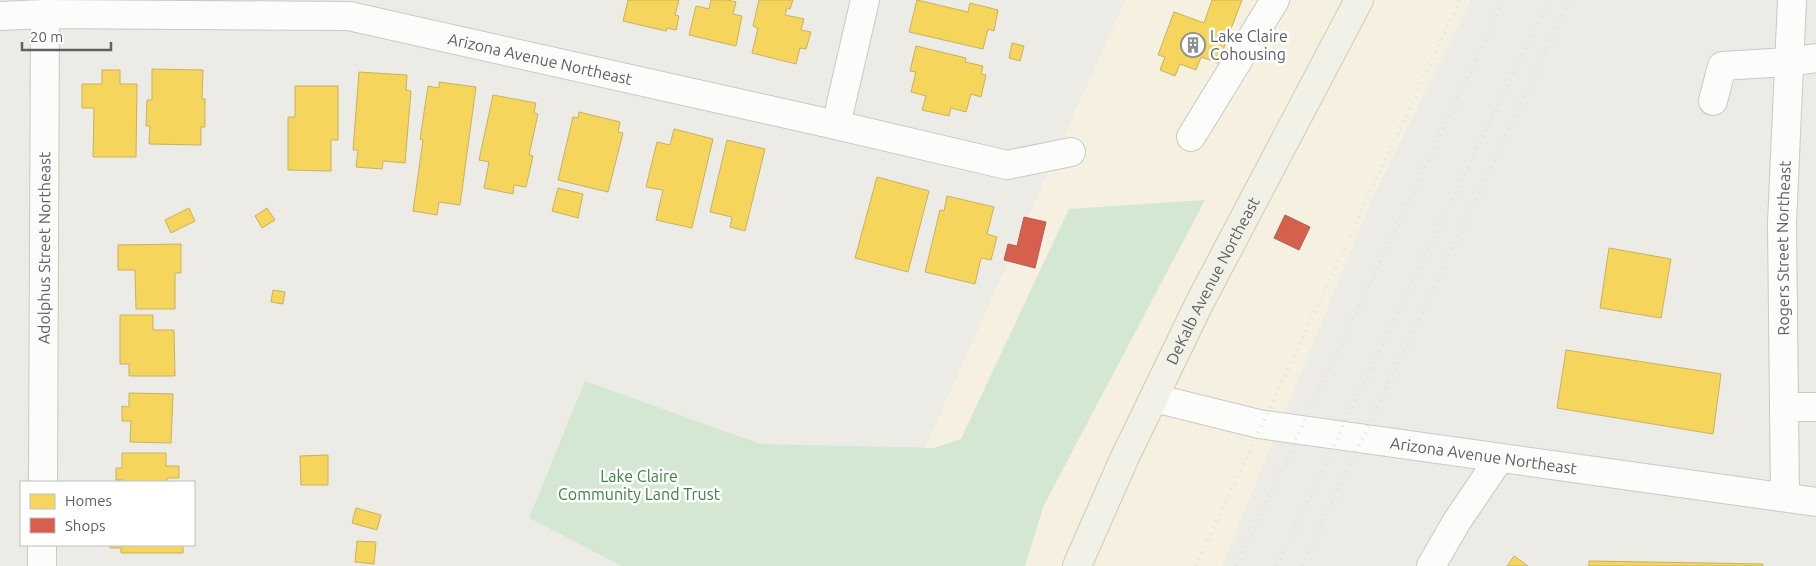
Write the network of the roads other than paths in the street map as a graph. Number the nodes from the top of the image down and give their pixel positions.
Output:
1 (865, 0) edge
2 (1275, 0) edge
3 (1359, 0) edge
4 (1792, 0) edge
5 (349, 8) edge
6 (45, 14) junction
7 (0, 16) edge
8 (1816, 58) edge
9 (1788, 62) junction
10 (1713, 101) dead end
11 (836, 125) junction
12 (1191, 137) dead end
13 (1072, 152) dead end
14 (1154, 398) junction
15 (1784, 407) junction
16 (1816, 407) edge
17 (1499, 459) junction
18 (43, 481) edge
19 (1785, 497) junction
20 (1816, 502) edge
21 (42, 546) edge
22 (42, 566) edge
23 (1077, 566) edge
24 (1431, 566) edge

1 - 11 street
2 - 12 street
3 - 14 main road, DeKalb Avenue Northeast
4 - 9 street, Rogers Street Northeast
5 - 6 street, Arizona Avenue Northeast
5 - 11 street, Arizona Avenue Northeast
6 - 7 street, Arizona Avenue Northeast
6 - 18 street, Adolphus Street Northeast
8 - 9 street
9 - 10 street
9 - 15 street, Rogers Street Northeast
11 - 13 street, Arizona Avenue Northeast
14 - 17 street, Arizona Avenue Northeast
14 - 23 main road, DeKalb Avenue Northeast
15 - 16 street
15 - 19 street, Rogers Street Northeast
17 - 19 street, Arizona Avenue Northeast
17 - 24 street
19 - 20 street, Arizona Avenue Northeast
21 - 22 street

